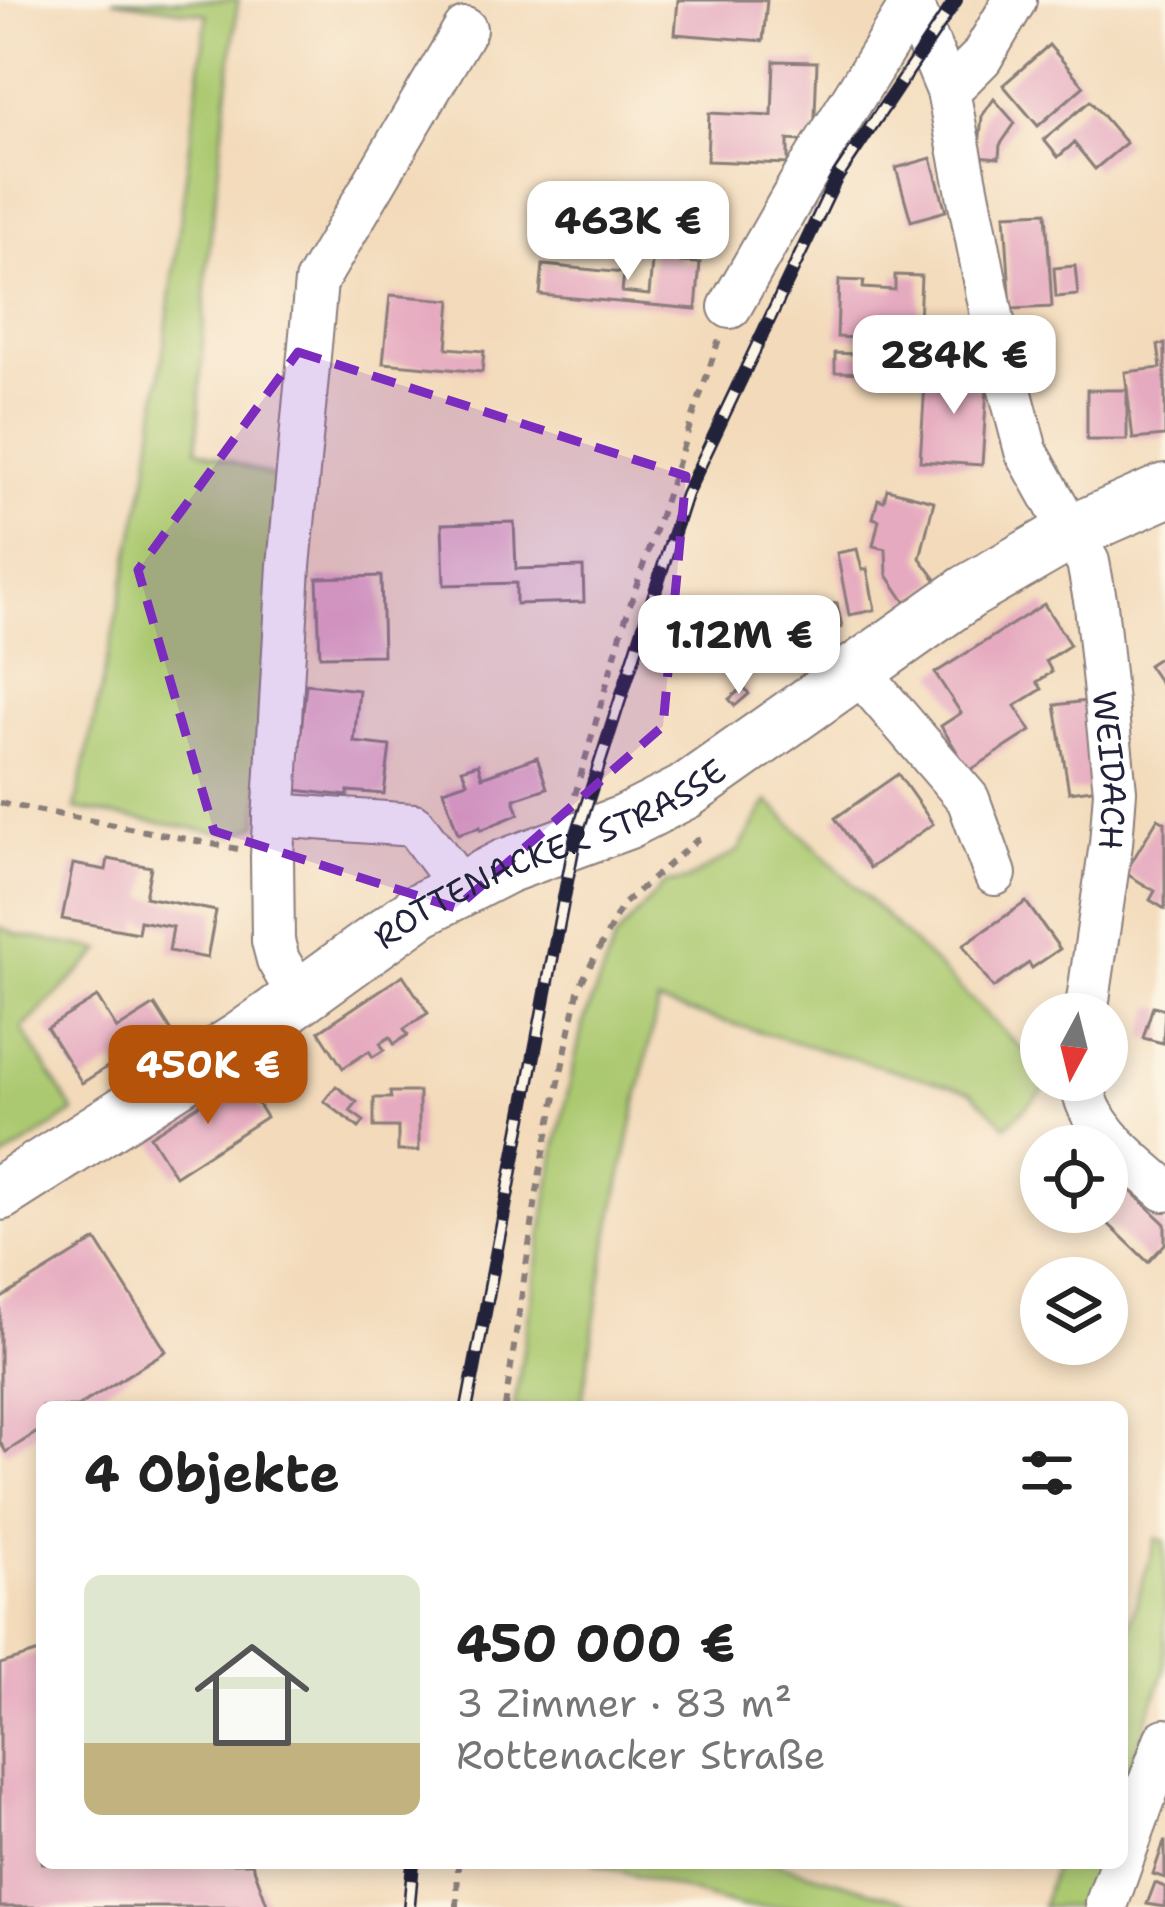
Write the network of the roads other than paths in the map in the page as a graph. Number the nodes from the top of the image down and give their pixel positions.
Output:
1 (1015, 0) edge
2 (911, 2) edge
3 (465, 29) dead end
4 (948, 92) junction
5 (730, 307) road end
6 (1165, 491) edge
7 (1072, 532) junction
8 (858, 671) junction
9 (273, 836) junction
10 (995, 874) dead end
11 (460, 888) junction
12 (1088, 993) edge
13 (299, 996) junction
14 (1084, 1101) edge
15 (1165, 1190) edge
16 (0, 1193) edge
17 (1165, 1740) edge
18 (1128, 1844) edge

1 - 4 street
2 - 4 street, WEIDACH
2 - 5 street
3 - 9 street
4 - 7 street, WEIDACH
6 - 7 main road, ROTTENACKER STRASSE
7 - 8 main road, ROTTENACKER STRASSE
7 - 12 street, WEIDACH
8 - 10 street
8 - 11 main road, ROTTENACKER STRASSE
9 - 11 street
9 - 13 street
11 - 13 main road, ROTTENACKER STRASSE
13 - 16 main road, ROTTENACKER STRASSE
14 - 15 street
17 - 18 street

